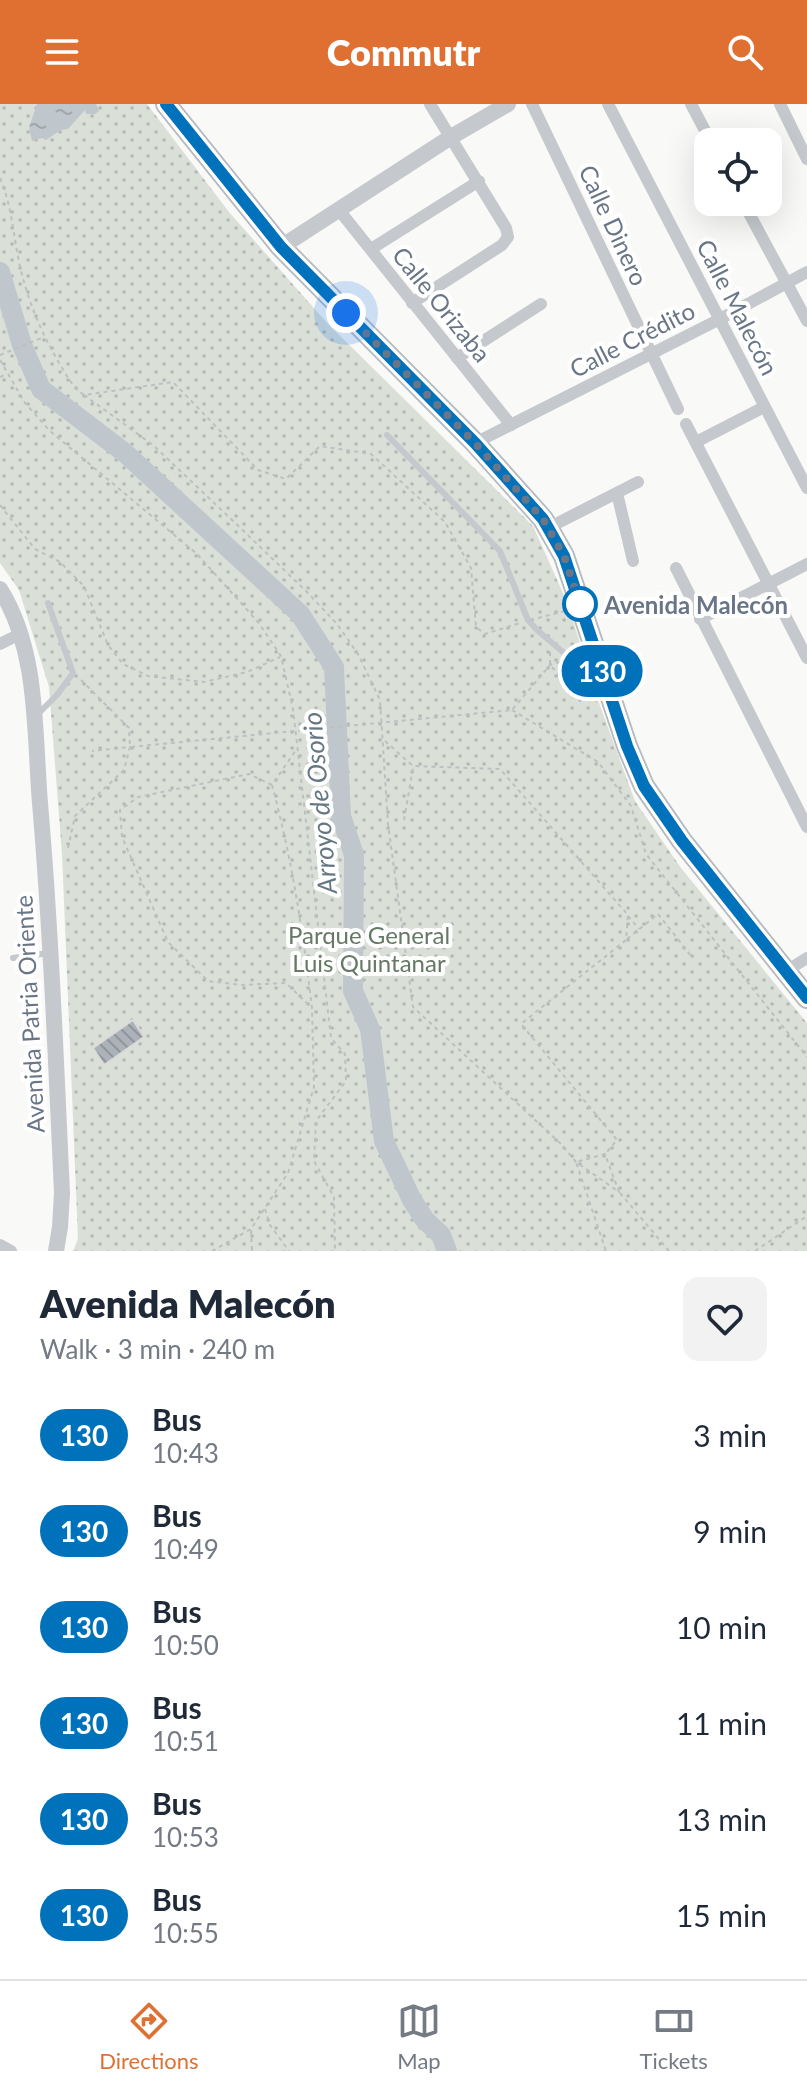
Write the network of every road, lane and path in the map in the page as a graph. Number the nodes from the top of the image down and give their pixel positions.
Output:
1 (166, 104) edge
2 (430, 104) edge
3 (508, 104) edge
4 (532, 104) edge
5 (608, 104) edge
6 (691, 104) edge
7 (780, 104) edge
8 (704, 128) edge
9 (451, 137) junction
10 (807, 159) edge
11 (0, 178) edge
12 (479, 181) junction
13 (339, 210) junction
14 (751, 216) edge
15 (281, 247) junction
16 (371, 249) junction
17 (807, 272) edge
18 (787, 283) junction
19 (412, 303) junction
20 (541, 304) dead end
21 (720, 319) junction
22 (807, 321) edge
23 (45, 336) junction
24 (650, 354) junction
25 (0, 358) edge
26 (457, 358) junction
27 (8, 374) junction
28 (0, 377) edge
29 (84, 395) junction
30 (764, 407) junction
31 (678, 409) dead end
32 (686, 424) dead end
33 (511, 425) junction
34 (387, 435) dead end
35 (696, 442) junction
36 (475, 443) junction
37 (638, 482) dead end
38 (807, 488) edge
39 (617, 493) junction
40 (0, 505) edge
41 (548, 528) junction
42 (633, 561) dead end
43 (807, 564) edge
44 (676, 568) dead end
45 (769, 584) junction
46 (0, 589) edge
47 (48, 603) dead end
48 (565, 611) dead end
49 (700, 619) junction
50 (528, 620) junction
51 (20, 634) junction
52 (0, 644) edge
53 (281, 656) junction
54 (807, 658) edge
55 (602, 670) junction
56 (73, 673) junction
57 (561, 677) dead end
58 (512, 710) junction
59 (33, 719) junction
60 (382, 722) junction
61 (294, 731) junction
62 (384, 740) junction
63 (130, 747) junction
64 (297, 749) junction
65 (92, 751) dead end
66 (413, 766) junction
67 (272, 785) junction
68 (404, 820) dead end
69 (807, 827) edge
70 (68, 848) dead end
71 (628, 915) junction
72 (639, 929) junction
73 (626, 940) junction
74 (52, 952) junction
75 (692, 957) dead end
76 (13, 958) dead end
77 (807, 958) edge
78 (786, 971) junction
79 (807, 998) edge
80 (312, 1008) junction
81 (807, 1057) edge
82 (605, 1154) junction
83 (576, 1162) junction
84 (619, 1192) junction
85 (265, 1208) junction
86 (807, 1216) edge
87 (251, 1229) junction
88 (0, 1245) edge
89 (11, 1251) edge
90 (56, 1251) edge
91 (212, 1251) edge
92 (252, 1251) edge
93 (289, 1251) edge
94 (335, 1251) edge
95 (606, 1251) edge
96 (669, 1251) edge
97 (755, 1251) edge

1 - 15 main road
2 - 9 street
3 - 9 street
4 - 24 street, Calle Dinero
5 - 21 street, Calle Malecón
6 - 8 street
7 - 10 street
9 - 12 street
9 - 13 street
11 - 23 path
12 - 16 street
12 - 19 street
13 - 15 street
13 - 16 street, Calle Orizaba
14 - 18 street
15 - 36 main road
16 - 19 street, Calle Orizaba
17 - 18 street, Calle Crédito
18 - 21 street, Calle Crédito
18 - 22 street
19 - 26 street, Calle Orizaba
20 - 26 street
21 - 24 street, Calle Crédito
21 - 30 street, Calle Malecón
23 - 25 path
23 - 29 path
24 - 31 street, Calle Dinero
24 - 33 street, Calle Crédito
25 - 27 path
26 - 33 street, Calle Orizaba
27 - 28 path
27 - 53 path
29 - 50 path
29 - 60 path
30 - 35 street
30 - 38 street, Calle Malecón
32 - 35 street
33 - 36 street, Calle Crédito
34 - 50 lane
35 - 45 street
36 - 41 main road
37 - 39 street
39 - 41 street
39 - 42 street
40 - 53 path
41 - 55 main road
43 - 45 street
44 - 49 street
45 - 49 street
45 - 54 street
46 - 51 street, Avenida Patria Oriente
47 - 56 lane
48 - 50 path
49 - 69 street
50 - 55 lane
51 - 52 street
51 - 59 street, Avenida Patria Oriente
53 - 61 path
55 - 78 main road
56 - 59 lane
56 - 63 path
57 - 58 path
58 - 60 path
58 - 81 path
59 - 74 street, Avenida Patria Oriente
60 - 61 path
60 - 62 path
61 - 63 path
61 - 64 path
62 - 66 path
62 - 83 path
63 - 65 path
63 - 70 path
64 - 67 path
64 - 94 path
66 - 68 path
66 - 71 path
67 - 80 path
67 - 80 path
71 - 72 path
71 - 73 path
72 - 73 path
72 - 75 path
73 - 82 path
74 - 76 lane
74 - 90 street, Avenida Patria Oriente
77 - 78 street
78 - 79 main road
80 - 85 path
82 - 83 path
82 - 84 path
83 - 84 path
83 - 95 path
84 - 96 path
85 - 87 path
85 - 93 path
86 - 97 path
87 - 91 path
87 - 92 path
88 - 89 street

